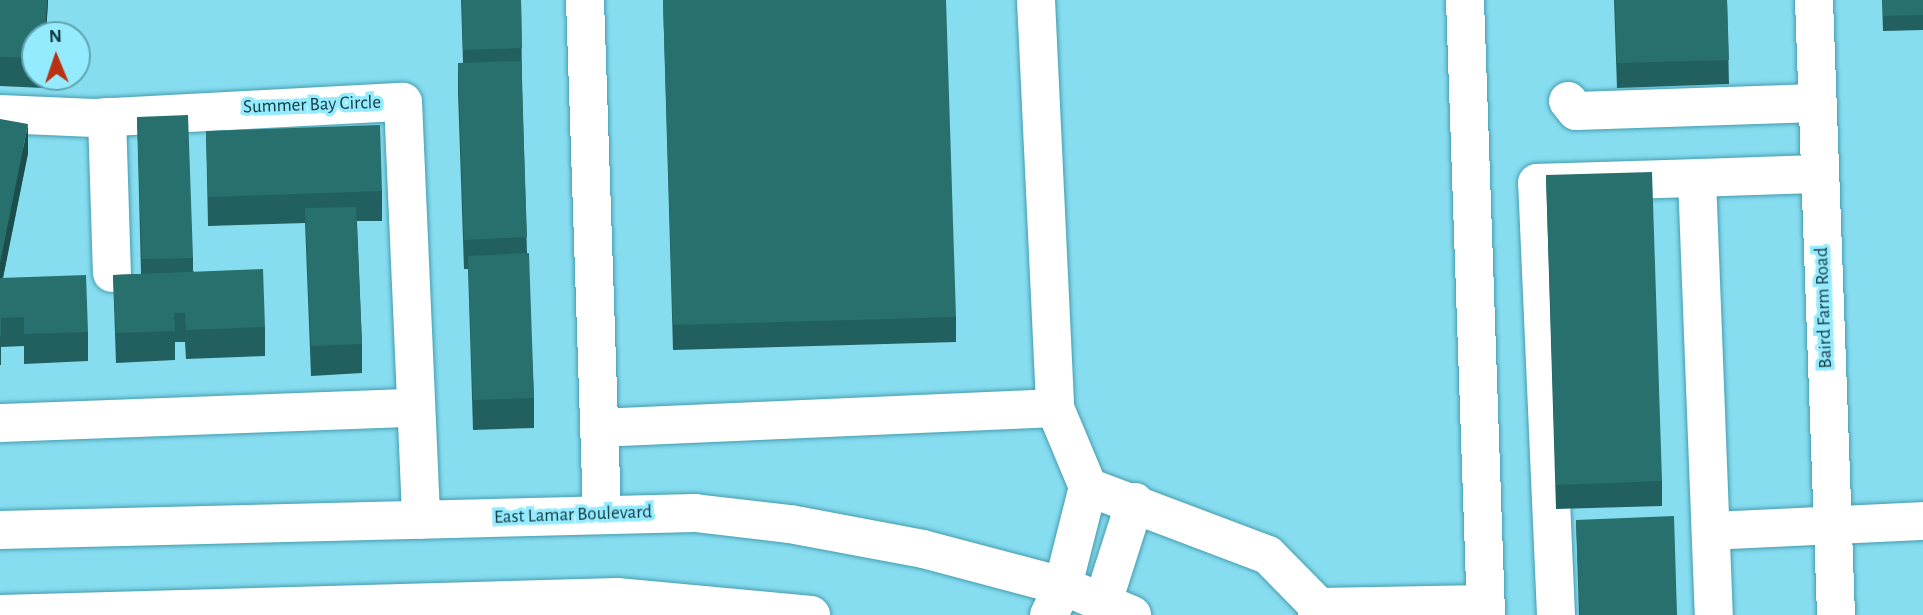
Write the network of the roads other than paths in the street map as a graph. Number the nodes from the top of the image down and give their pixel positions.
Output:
1 (585, 0) edge
2 (1037, 0) edge
3 (1465, 0) edge
4 (1814, 0) edge
5 (1568, 101) dead end
6 (1817, 103) junction
7 (0, 114) edge
8 (107, 117) junction
9 (1819, 174) junction
10 (1697, 178) junction
11 (112, 273) edge
12 (415, 408) junction
13 (1055, 408) junction
14 (0, 423) edge
15 (600, 428) junction
16 (1088, 486) junction
17 (1135, 502) junction
18 (602, 513) junction
19 (421, 520) junction
20 (1923, 522) edge
21 (1832, 524) junction
22 (0, 530) edge
23 (1711, 531) junction
24 (1072, 548) junction
25 (1115, 563) junction
26 (1056, 601) edge
27 (617, 606) edge
28 (399, 609) edge
29 (1118, 609) edge
30 (1486, 610) edge
31 (1318, 611) edge
32 (0, 614) edge
33 (810, 615) edge
34 (1556, 615) edge
35 (1714, 615) edge
36 (1836, 615) edge

1 - 15 main road
2 - 13 main road
3 - 30 main road
4 - 6 main road, Baird Farm Road
5 - 6 main road
6 - 9 main road, Baird Farm Road
7 - 8 main road, Summer Bay Circle
8 - 11 main road
8 - 12 main road, Summer Bay Circle
9 - 10 main road
9 - 21 main road, Baird Farm Road
10 - 23 main road
10 - 34 main road
12 - 14 main road
12 - 19 main road, Summer Bay Circle
13 - 15 main road
13 - 16 main road
15 - 18 main road
16 - 17 main road
16 - 24 main road
17 - 25 main road
17 - 31 main road
18 - 19 main road, East Lamar Boulevard
18 - 26 main road, East Lamar Boulevard
19 - 22 main road, East Lamar Boulevard
20 - 21 main road
21 - 23 main road
21 - 36 main road, Baird Farm Road
23 - 35 main road
24 - 25 main road
24 - 26 main road
25 - 29 main road
26 - 29 main road, East Lamar Boulevard
27 - 28 main road
27 - 33 main road
28 - 32 main road
30 - 31 main road

